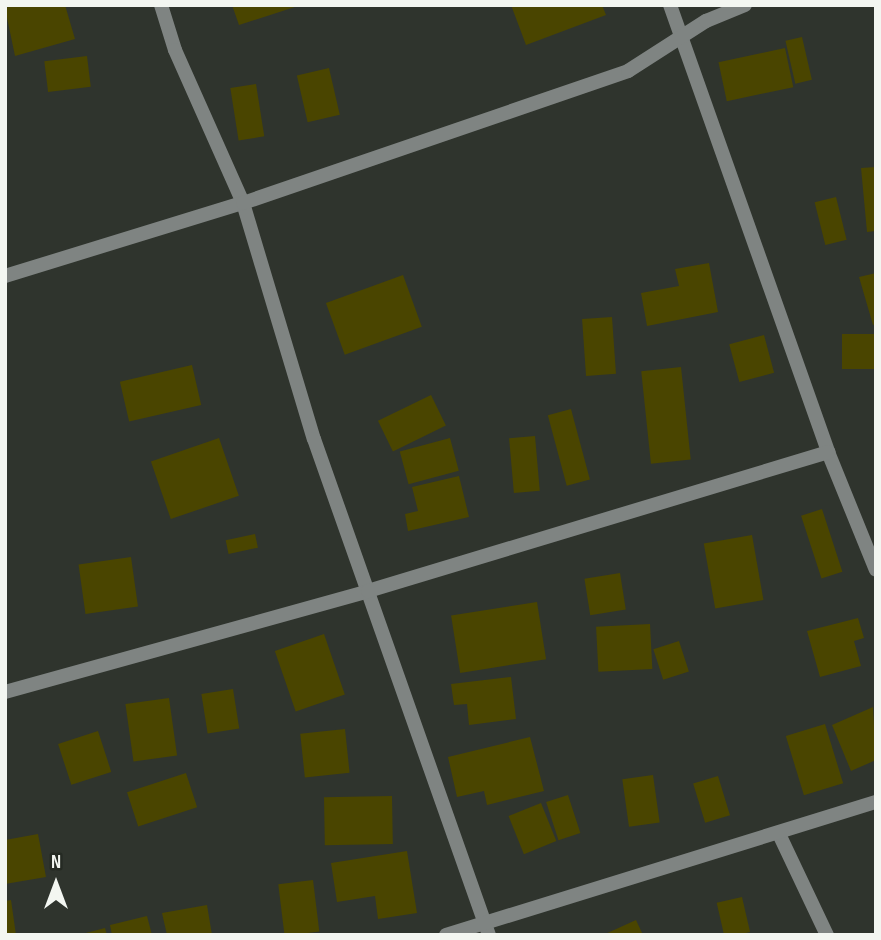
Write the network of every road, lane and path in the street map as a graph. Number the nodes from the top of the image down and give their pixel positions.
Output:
1 (161, 5) edge
2 (670, 5) edge
3 (745, 5) edge
4 (681, 37) junction
5 (243, 203) junction
6 (5, 276) edge
7 (828, 452) junction
8 (876, 570) edge
9 (368, 590) junction
10 (5, 692) edge
11 (876, 802) edge
12 (779, 834) junction
13 (487, 929) edge
14 (446, 935) edge
15 (827, 935) edge

1 - 5 street
2 - 4 street
3 - 4 street
4 - 5 street
4 - 7 street
5 - 6 street
5 - 9 street
7 - 8 street
7 - 9 street
9 - 10 street
9 - 13 street
11 - 12 street
12 - 13 street
12 - 15 street
13 - 14 street

